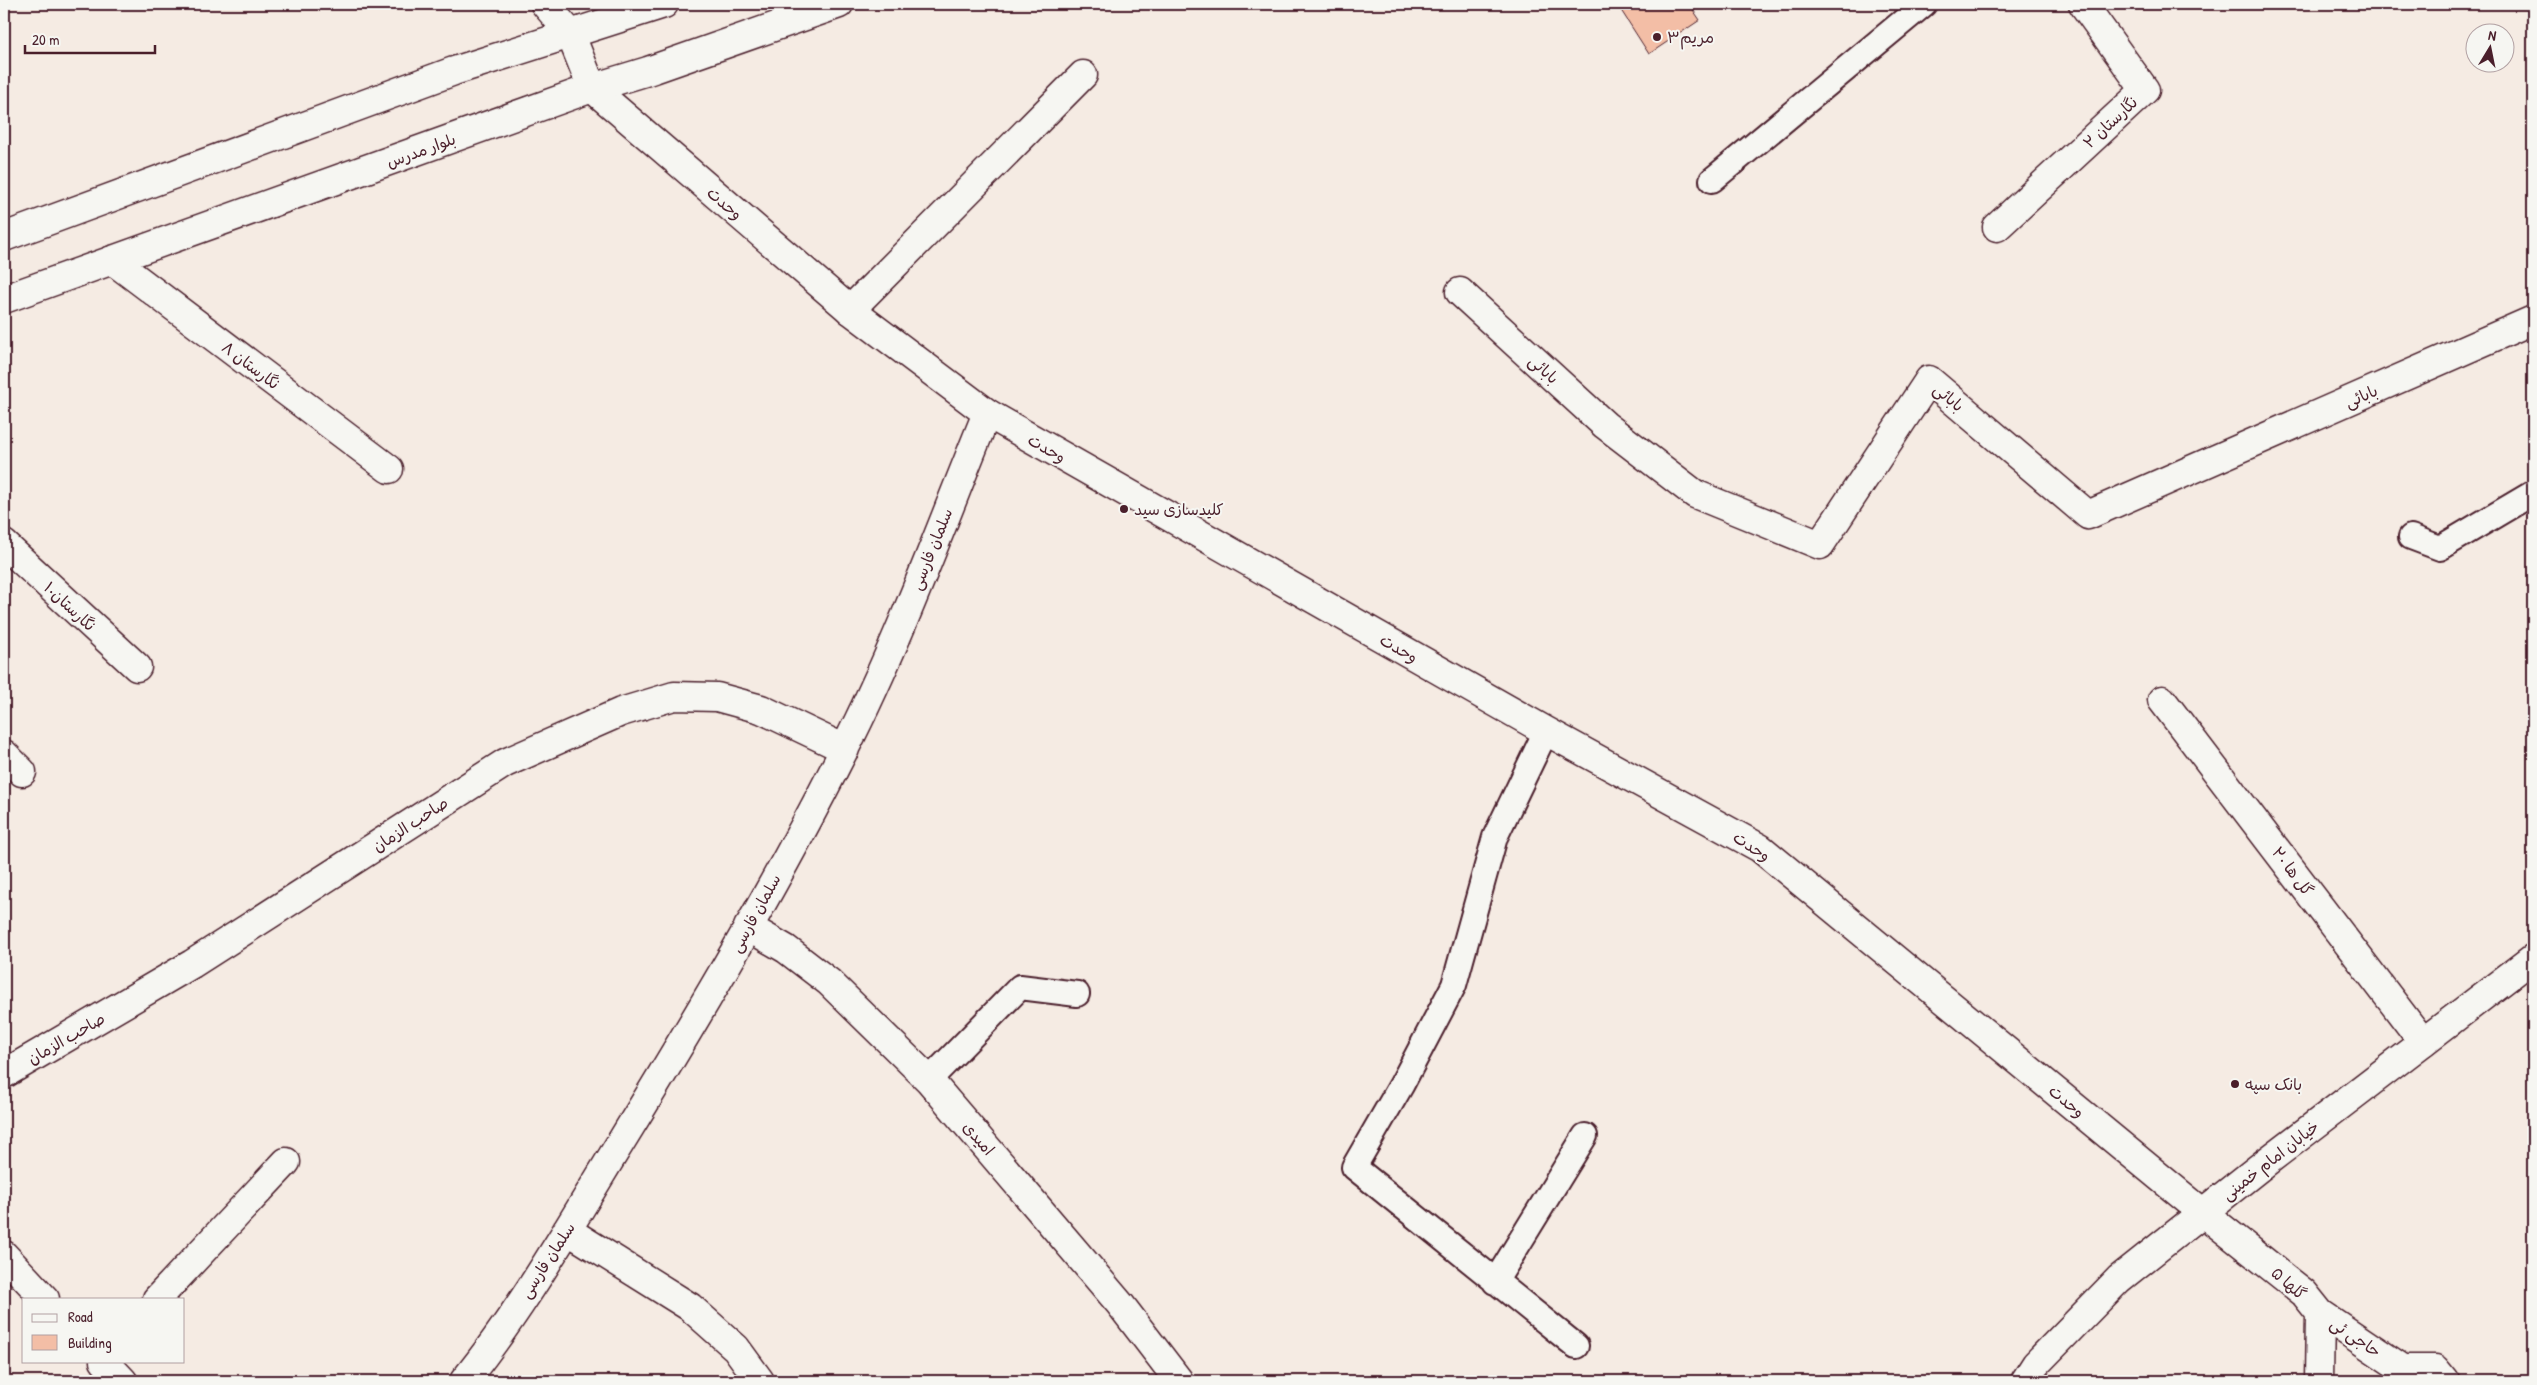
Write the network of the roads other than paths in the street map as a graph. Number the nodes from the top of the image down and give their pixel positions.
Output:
1 (545, 4) edge
2 (664, 4) edge
3 (839, 4) edge
4 (1924, 4) edge
5 (2083, 4) edge
6 (570, 34) junction
7 (1083, 75) dead end
8 (592, 88) junction
9 (1712, 180) dead end
10 (1997, 227) dead end
11 (4, 237) edge
12 (112, 260) junction
13 (1460, 292) dead end
14 (4, 299) edge
15 (850, 310) junction
16 (2533, 320) edge
17 (987, 413) junction
18 (389, 469) dead end
19 (2533, 492) edge
20 (2411, 537) dead end
21 (4, 544) edge
22 (137, 667) dead end
23 (2162, 700) dead end
24 (1546, 731) junction
25 (845, 749) junction
26 (748, 927) junction
27 (2533, 958) edge
28 (1077, 994) dead end
29 (2423, 1042) junction
30 (4, 1074) edge
31 (929, 1080) junction
32 (1585, 1136) dead end
33 (286, 1162) dead end
34 (2202, 1212) junction
35 (567, 1230) junction
36 (4, 1255) edge
37 (1495, 1282) junction
38 (44, 1298) edge
39 (158, 1298) edge
40 (2320, 1312) junction
41 (1576, 1346) dead end
42 (105, 1362) edge
43 (123, 1381) edge
44 (464, 1381) edge
45 (760, 1381) edge
46 (1179, 1381) edge
47 (2025, 1381) edge
48 (2318, 1381) edge
49 (2445, 1381) edge

1 - 6 street
2 - 6 street
3 - 8 street, بلوار مدرس
4 - 9 lane
5 - 10 street, نگارستان ۲
6 - 8 street
6 - 11 street
7 - 15 street
8 - 12 street, بلوار مدرس
8 - 15 street, وحدت
12 - 14 street, بلوار مدرس
12 - 18 street, نگارستان ۸
13 - 16 street, بابائی
15 - 17 street, وحدت
17 - 24 street, وحدت
17 - 25 street, سلمان فارسی
19 - 20 lane
21 - 22 street, نگارستان۱۰
23 - 29 street, گل ها ۲۰
24 - 34 street, وحدت
24 - 37 lane
25 - 26 street, سلمان فارسی
25 - 30 street, صاحب الزمان
26 - 31 street, امیدی
26 - 35 street, سلمان فارسی
27 - 29 street, خیابان امام خمینی
28 - 31 lane
29 - 34 street, خیابان امام خمینی
31 - 46 street, امیدی
32 - 37 lane
33 - 39 street
34 - 40 street, گلها ۵
34 - 47 street, خیابان امام خمینی
35 - 44 street, سلمان فارسی
35 - 45 street
36 - 38 street
37 - 41 lane
40 - 48 street, گلها ۵
40 - 49 street, حاجی ئی
42 - 43 street

